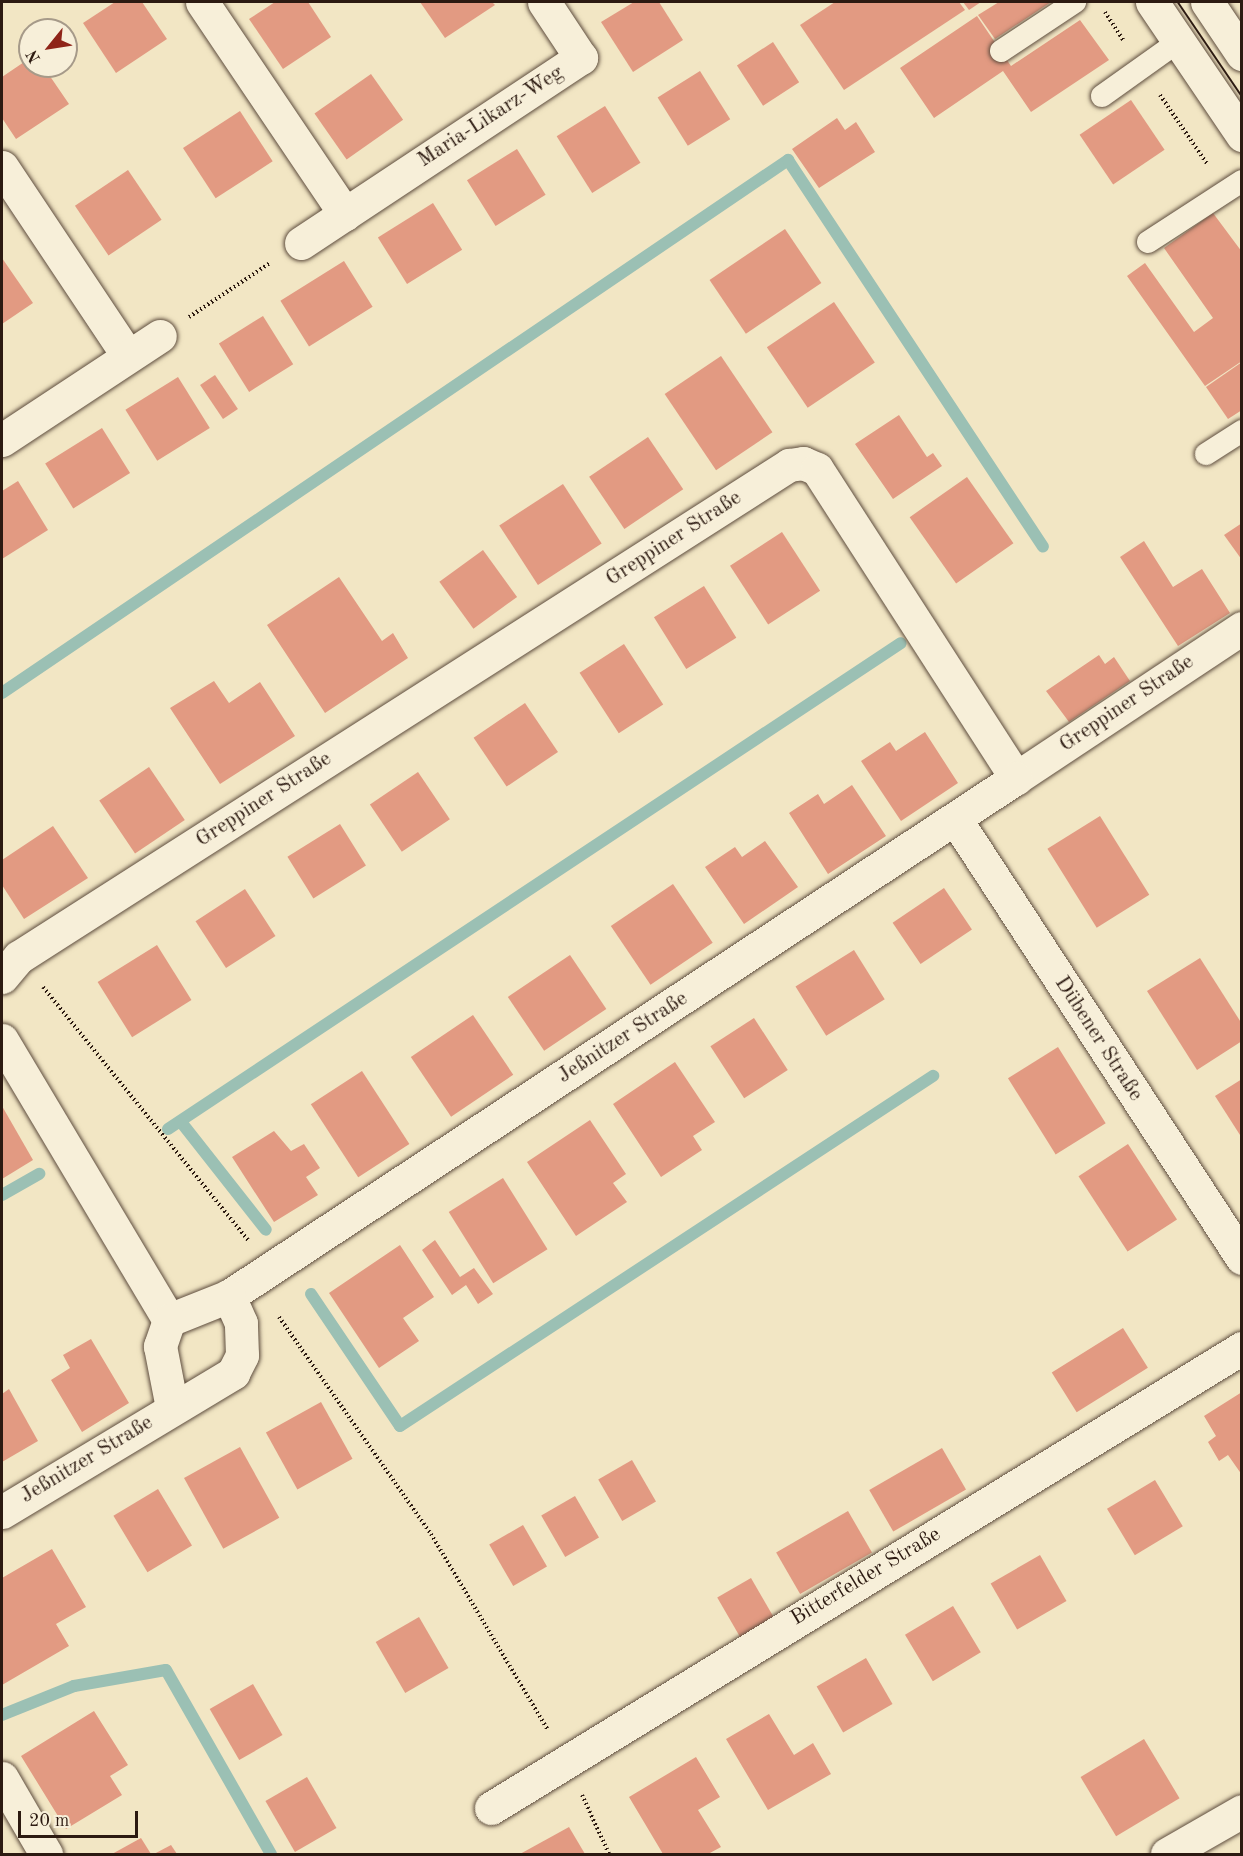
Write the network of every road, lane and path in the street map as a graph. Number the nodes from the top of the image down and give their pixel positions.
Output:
1 (202, 2) edge
2 (544, 2) edge
3 (1075, 2) edge
4 (1098, 2) edge
5 (1152, 2) edge
6 (1207, 2) edge
7 (1179, 41) junction
8 (1001, 51) dead end
9 (1242, 54) edge
10 (1140, 66) junction
11 (1102, 96) dead end
12 (1242, 135) edge
13 (2, 167) edge
14 (1234, 186) edge
15 (345, 214) junction
16 (1148, 242) dead end
17 (301, 243) joint
18 (160, 336) joint
19 (128, 356) junction
20 (1242, 431) edge
21 (2, 440) edge
22 (1206, 454) dead end
23 (1242, 628) edge
24 (1016, 778) junction
25 (956, 820) junction
26 (10, 967) edge
27 (2, 1040) edge
28 (1242, 1258) edge
29 (251, 1282) junction
30 (169, 1320) junction
31 (1242, 1348) edge
32 (172, 1408) junction
33 (2, 1512) edge
34 (566, 1760) junction
35 (2, 1778) edge
36 (491, 1808) dead end
37 (1242, 1811) edge
38 (46, 1854) edge
39 (609, 1854) edge
40 (1167, 1854) edge

1 - 15 street
2 - 15 street, Maria-Likarz-Weg
3 - 8 lane
4 - 10 path
5 - 7 street
6 - 9 street
7 - 10 lane
7 - 12 street
10 - 11 lane
10 - 14 path
13 - 19 street
14 - 16 lane
15 - 17 street, Maria-Likarz-Weg
17 - 18 path
18 - 19 street
19 - 21 street
20 - 22 lane
23 - 24 street, Greppiner Straße
24 - 25 street, Jeßnitzer Straße
24 - 26 street, Greppiner Straße
25 - 28 street, Dübener Straße
25 - 29 street, Jeßnitzer Straße
26 - 29 path
27 - 30 street
29 - 30 street, Jeßnitzer Straße
29 - 32 street, Jeßnitzer Straße
29 - 34 path
30 - 32 street, Jeßnitzer Straße
31 - 34 street, Bitterfelder Straße
32 - 33 street, Jeßnitzer Straße
34 - 36 street, Bitterfelder Straße
34 - 39 path
35 - 38 street
37 - 40 street

